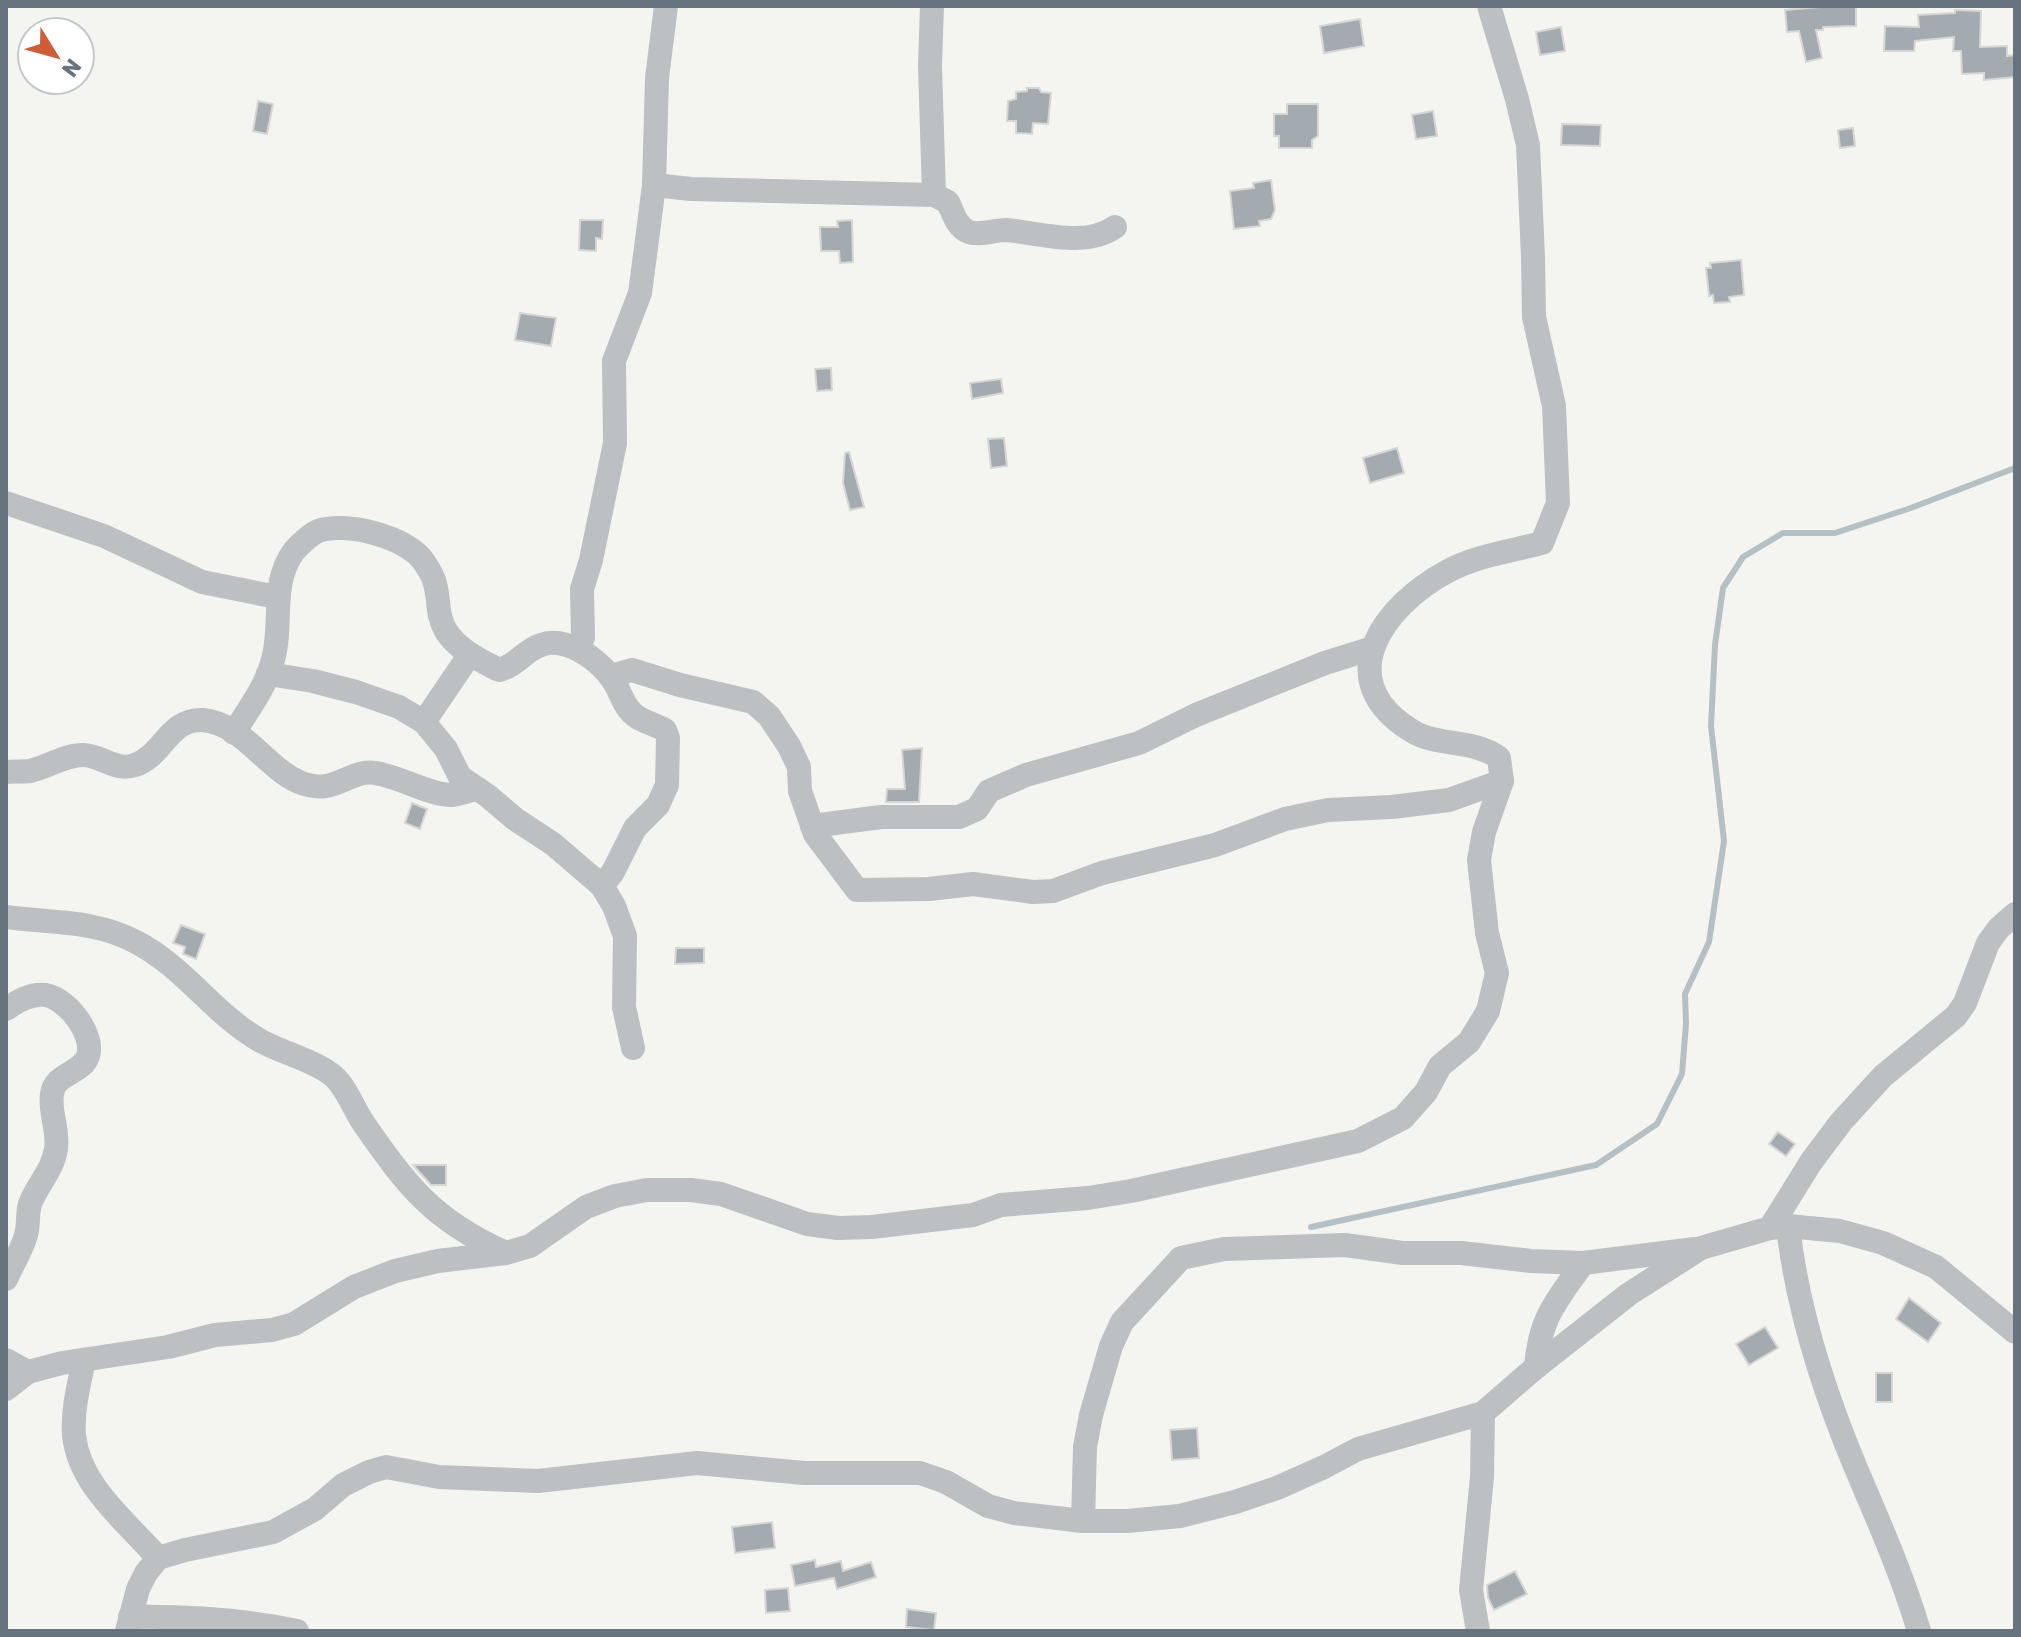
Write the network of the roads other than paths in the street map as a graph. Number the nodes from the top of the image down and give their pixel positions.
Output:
1 (666, 6) edge
2 (932, 6) edge
3 (1489, 6) edge
4 (654, 185) junction
5 (934, 195) junction
6 (1115, 227) dead end
7 (6, 503) edge
8 (277, 597) junction
9 (1373, 648) junction
10 (579, 649) junction
11 (470, 654) junction
12 (268, 674) junction
13 (610, 676) junction
14 (424, 722) junction
15 (234, 733) junction
16 (6, 772) edge
17 (1502, 781) junction
18 (475, 789) junction
19 (812, 826) junction
20 (602, 886) junction
21 (2015, 914) edge
22 (6, 917) edge
23 (6, 1009) edge
24 (633, 1048) dead end
25 (1779, 1227) junction
26 (1701, 1248) junction
27 (506, 1253) junction
28 (1583, 1263) junction
29 (6, 1279) edge
30 (2015, 1332) edge
31 (6, 1360) edge
32 (84, 1360) junction
33 (1536, 1367) junction
34 (28, 1372) junction
35 (6, 1389) edge
36 (1483, 1413) junction
37 (1083, 1521) junction
38 (158, 1558) junction
39 (129, 1624) edge
40 (297, 1631) edge
41 (1478, 1631) edge
42 (1919, 1631) edge

1 - 4 street
2 - 5 street
3 - 9 street
4 - 5 street
4 - 10 street
5 - 6 street
7 - 8 street
8 - 11 street
8 - 12 street
9 - 17 street
9 - 19 street
10 - 11 street
10 - 13 street
11 - 14 street
12 - 14 street
12 - 15 street
13 - 19 street
13 - 20 street
14 - 18 street
15 - 16 street
15 - 18 street
17 - 19 street
17 - 27 street
18 - 20 street
20 - 24 street
21 - 25 street
22 - 27 street
23 - 29 street
25 - 26 street
25 - 30 street
25 - 42 street
26 - 28 street
26 - 33 street
27 - 32 street
28 - 33 street
28 - 37 street
31 - 34 street
32 - 34 street
32 - 38 street
33 - 36 street
34 - 35 street
36 - 37 street
36 - 41 street
37 - 38 street
38 - 39 street
39 - 40 street

